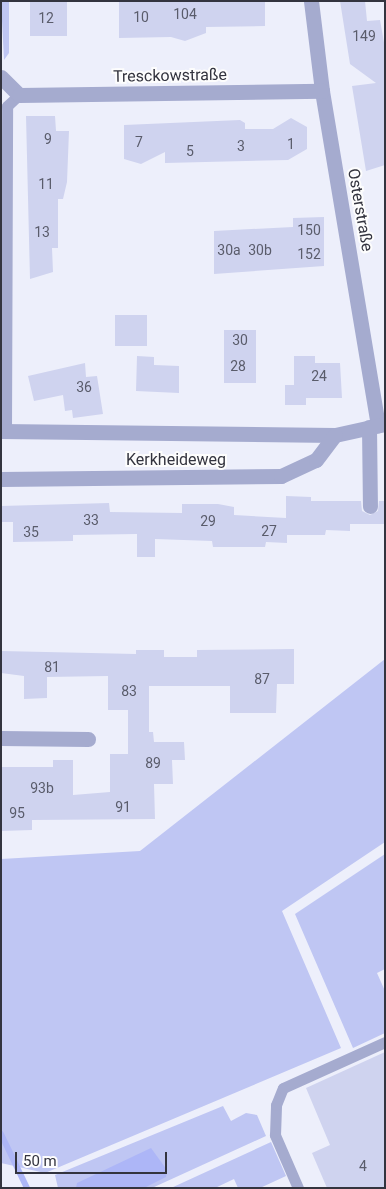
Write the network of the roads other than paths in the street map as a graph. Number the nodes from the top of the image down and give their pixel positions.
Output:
1 (311, 1) edge
2 (1, 77) edge
3 (322, 91) junction
4 (19, 95) junction
5 (377, 426) edge
6 (4, 431) edge
7 (335, 435) junction
8 (1, 479) edge
9 (370, 506) dead end
10 (1, 738) edge
11 (88, 739) dead end
12 (385, 1042) edge
13 (298, 1188) edge

1 - 3 street, Osterstraße
2 - 4 street
3 - 4 street, Tresckowstraße
3 - 5 street, Osterstraße
4 - 6 lane
5 - 7 street, Kerkheideweg
5 - 9 street
6 - 7 street, Kerkheideweg
7 - 8 street, Kerkheideweg
10 - 11 street
12 - 13 lane

